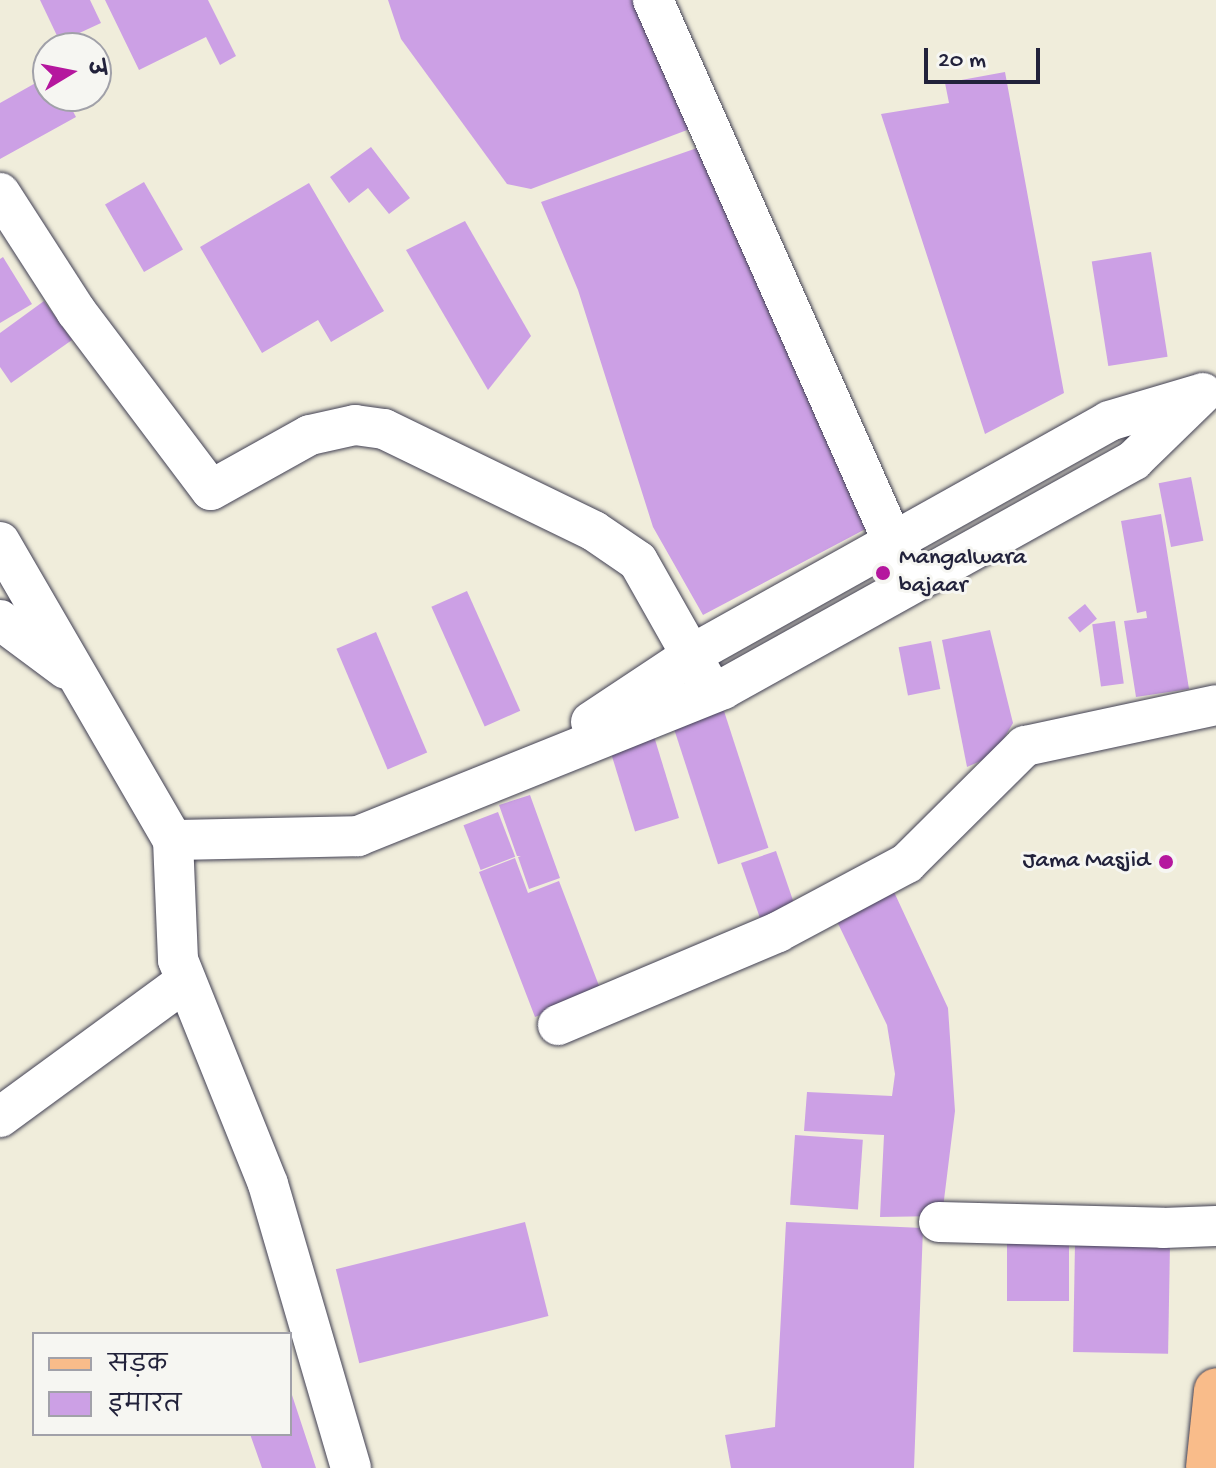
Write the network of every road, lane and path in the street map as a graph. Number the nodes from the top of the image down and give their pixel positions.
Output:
1 (653, 0) edge
2 (0, 193) edge
3 (1209, 390) edge
4 (0, 542) edge
5 (893, 542) junction
6 (917, 581) junction
7 (0, 620) edge
8 (691, 656) junction
9 (0, 657) edge
10 (79, 678) junction
11 (712, 692) junction
12 (1216, 705) edge
13 (521, 769) junction
14 (173, 840) junction
15 (186, 981) junction
16 (558, 1025) dead end
17 (0, 1117) edge
18 (939, 1222) dead end
19 (1216, 1226) edge
20 (1216, 1390) edge
21 (1212, 1451) edge
22 (351, 1468) edge

1 - 5 street
2 - 8 street
3 - 5 street
3 - 6 street
4 - 10 street
5 - 6 street
5 - 8 street
6 - 11 street
7 - 10 street
8 - 11 street
8 - 13 street
9 - 10 street
10 - 14 street
11 - 13 street
12 - 16 street
13 - 14 street
14 - 15 street
15 - 17 street
15 - 22 street
18 - 19 street
20 - 21 main road

